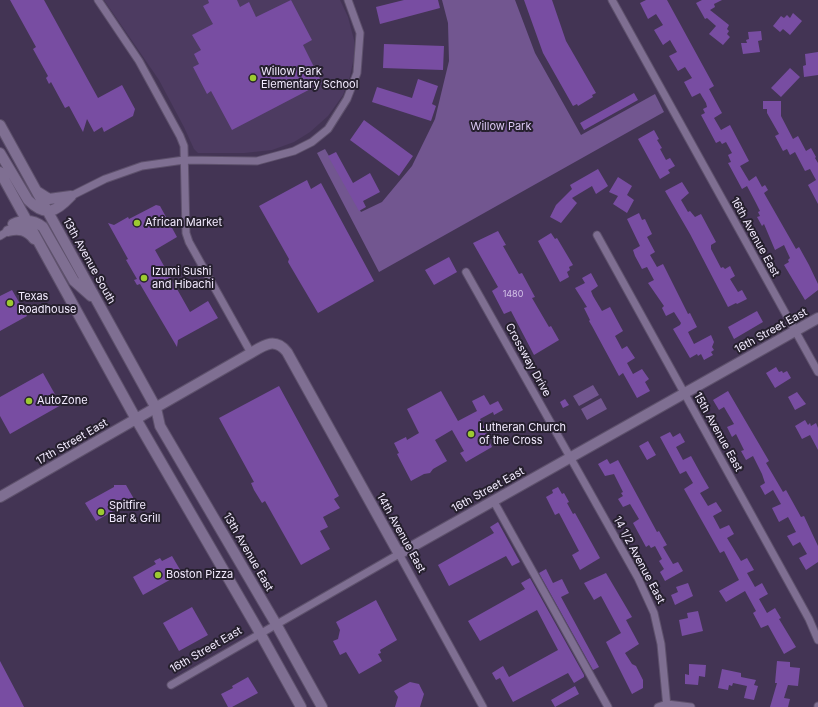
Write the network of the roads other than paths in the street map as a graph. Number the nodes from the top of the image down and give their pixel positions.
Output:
1 (98, 0) edge
2 (348, 0) edge
3 (612, 0) edge
4 (0, 126) edge
5 (0, 153) edge
6 (184, 160) junction
7 (0, 172) edge
8 (35, 189) junction
9 (71, 196) junction
10 (14, 198) junction
11 (53, 210) junction
12 (27, 221) junction
13 (7, 230) edge
14 (598, 235) dead end
15 (39, 243) junction
16 (466, 272) dead end
17 (97, 302) junction
18 (818, 318) edge
19 (796, 331) junction
20 (251, 353) junction
21 (818, 372) edge
22 (685, 393) junction
23 (156, 408) junction
24 (136, 419) junction
25 (571, 458) junction
26 (0, 497) edge
27 (493, 500) junction
28 (399, 554) junction
29 (276, 624) junction
30 (260, 633) junction
31 (818, 640) edge
32 (171, 685) dead end
33 (667, 706) edge
34 (301, 707) edge
35 (322, 707) edge
36 (483, 707) edge
37 (608, 707) edge
38 (658, 707) edge
39 (690, 707) edge

1 - 6 street
2 - 6 street
3 - 19 street, 16th Avenue East
4 - 8 main road, 13th Avenue South
5 - 11 main road
6 - 9 street
6 - 20 street
7 - 10 main road
8 - 9 main road
8 - 11 main road, 13th Avenue South
9 - 11 main road
10 - 12 main road
10 - 13 main road
11 - 17 main road, 13th Avenue South
12 - 13 main road
12 - 15 main road
12 - 17 main road
13 - 15 main road
14 - 22 street, 15th Avenue East
15 - 24 main road
16 - 25 street, Crossway Drive
17 - 23 main road, 13th Avenue South
18 - 19 main road, 16th Street East
19 - 21 street, 16th Avenue East
19 - 22 main road, 16th Street East
20 - 23 main road, 17th Street East
20 - 28 main road, 14th Avenue East
22 - 25 main road, 16th Street East
22 - 31 street, 15th Avenue East
23 - 24 main road, 17th Street East
23 - 29 main road, 13th Avenue East
24 - 26 main road, 17th Street East
24 - 30 main road
25 - 27 main road, 16th Street East
25 - 33 street, 14 1/2 Avenue East
27 - 28 main road, 16th Street East
27 - 37 street
28 - 29 street, 16th Street East
28 - 36 street, 14th Avenue East
29 - 30 street, 16th Street East
29 - 35 main road, 13th Avenue East
30 - 32 street, 16th Street East
30 - 34 main road
33 - 38 street
33 - 39 street

